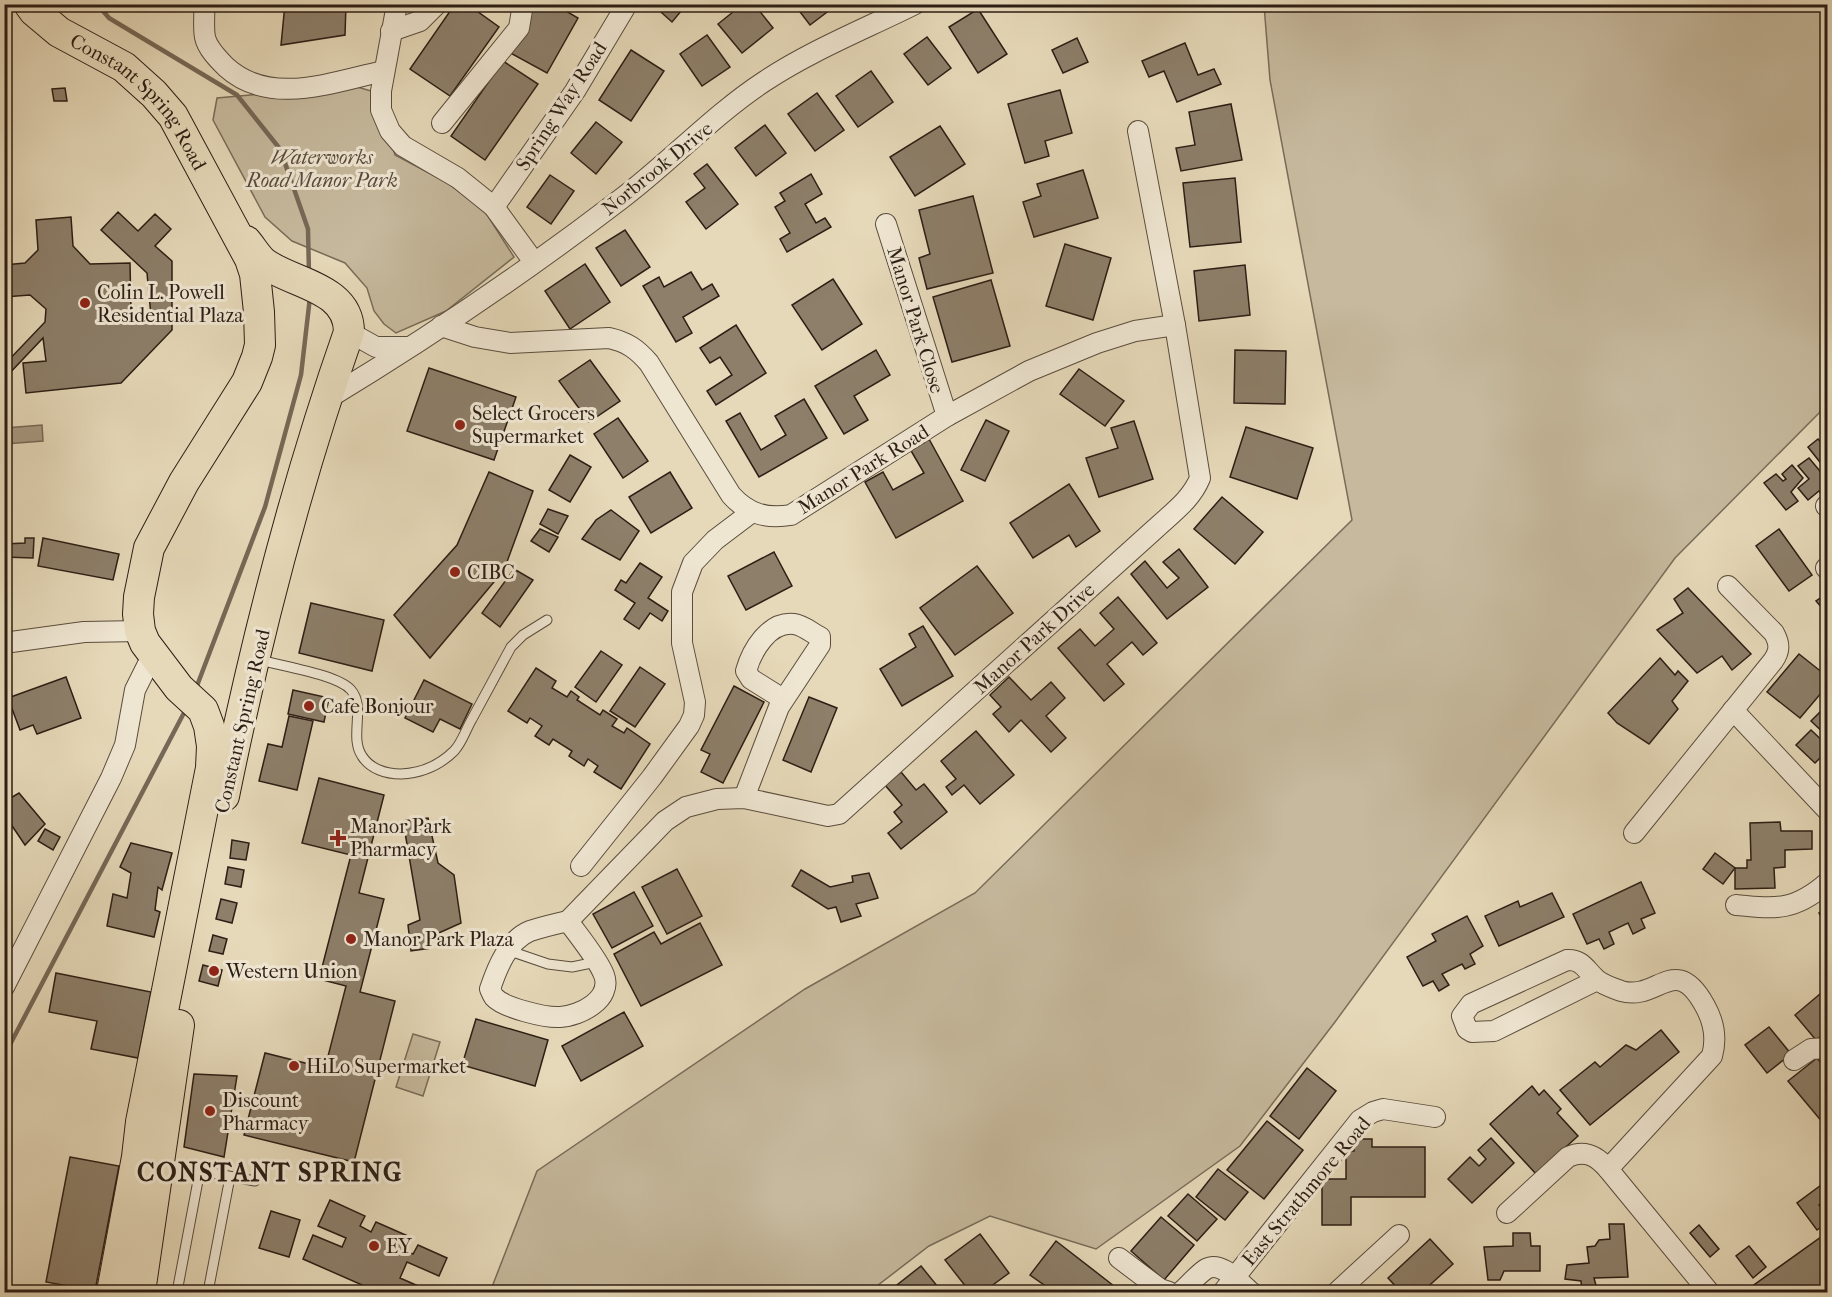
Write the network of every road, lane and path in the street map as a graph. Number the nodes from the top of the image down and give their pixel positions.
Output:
1 (29, 4) edge
2 (204, 4) edge
3 (397, 4) edge
4 (437, 4) edge
5 (523, 4) edge
6 (627, 4) edge
7 (914, 5) edge
8 (392, 31) junction
9 (384, 71) junction
10 (441, 123) dead end
11 (1138, 131) dead end
12 (494, 207) junction
13 (228, 216) junction
14 (886, 224) dead end
15 (534, 262) junction
16 (301, 282) junction
17 (1175, 325) junction
18 (441, 326) junction
19 (349, 332) junction
20 (260, 345) junction
21 (408, 347) junction
22 (327, 399) junction
23 (946, 416) junction
24 (294, 503) junction
25 (752, 512) junction
26 (1728, 586) dead end
27 (547, 620) dead end
28 (147, 642) junction
29 (4, 643) edge
30 (255, 658) junction
31 (783, 699) dead end
32 (193, 701) junction
33 (1732, 710) junction
34 (744, 798) junction
35 (1827, 811) edge
36 (1634, 833) dead end
37 (582, 866) dead end
38 (1827, 882) edge
39 (1736, 905) dead end
40 (568, 921) junction
41 (507, 950) junction
42 (596, 962) junction
43 (1597, 980) junction
44 (4, 987) edge
45 (1827, 1048) edge
46 (1794, 1060) dead end
47 (1435, 1117) dead end
48 (159, 1163) junction
49 (1608, 1169) junction
50 (200, 1170) junction
51 (230, 1177) junction
52 (255, 1181) dead end
53 (1507, 1213) dead end
54 (1399, 1235) dead end
55 (1119, 1258) dead end
56 (1228, 1285) edge
57 (112, 1293) edge
58 (140, 1293) edge
59 (177, 1293) edge
60 (208, 1293) edge
61 (1169, 1293) edge
62 (1181, 1293) edge
63 (1251, 1293) edge
64 (1337, 1293) edge
65 (1709, 1293) edge

1 - 13 main road, Constant Spring Road
2 - 9 street
3 - 8 street
4 - 8 street
5 - 10 street
6 - 12 street, Spring Way Road
7 - 15 street, Norbrook Drive
8 - 9 street
9 - 12 street
11 - 17 street, Manor Park Drive
12 - 15 street
13 - 16 main road, Constant Spring Road
13 - 20 main road, Constant Spring Road
14 - 23 street, Manor Park Close
15 - 18 street, Norbrook Drive
16 - 19 main road, Constant Spring Road
16 - 20 main road
17 - 23 street, Manor Park Road
17 - 34 street, Manor Park Drive
18 - 21 street, Norbrook Drive
18 - 25 street
19 - 21 street
19 - 22 main road, Constant Spring Road
20 - 28 main road, Constant Spring Road
21 - 22 street, Norbrook Drive
22 - 24 main road, Constant Spring Road
23 - 25 street, Manor Park Road
24 - 30 main road, Constant Spring Road
24 - 32 main road
25 - 37 street
26 - 33 street
27 - 30 lane
28 - 29 street
28 - 32 main road, Constant Spring Road
28 - 44 street
30 - 48 main road, Constant Spring Road
31 - 34 street
32 - 57 main road, Constant Spring Road
33 - 35 street
33 - 36 street
34 - 40 street, Manor Park Drive
38 - 39 street
40 - 41 street
40 - 42 street
41 - 42 lane
41 - 42 street
43 - 43 street
43 - 49 street
45 - 46 street
47 - 56 street, East Strathmore Road
48 - 50 lane
48 - 58 main road, Constant Spring Road
49 - 53 street
49 - 65 street
50 - 51 lane
50 - 59 lane
51 - 52 lane
51 - 60 lane
54 - 64 street
55 - 61 street
56 - 62 street
56 - 63 street

